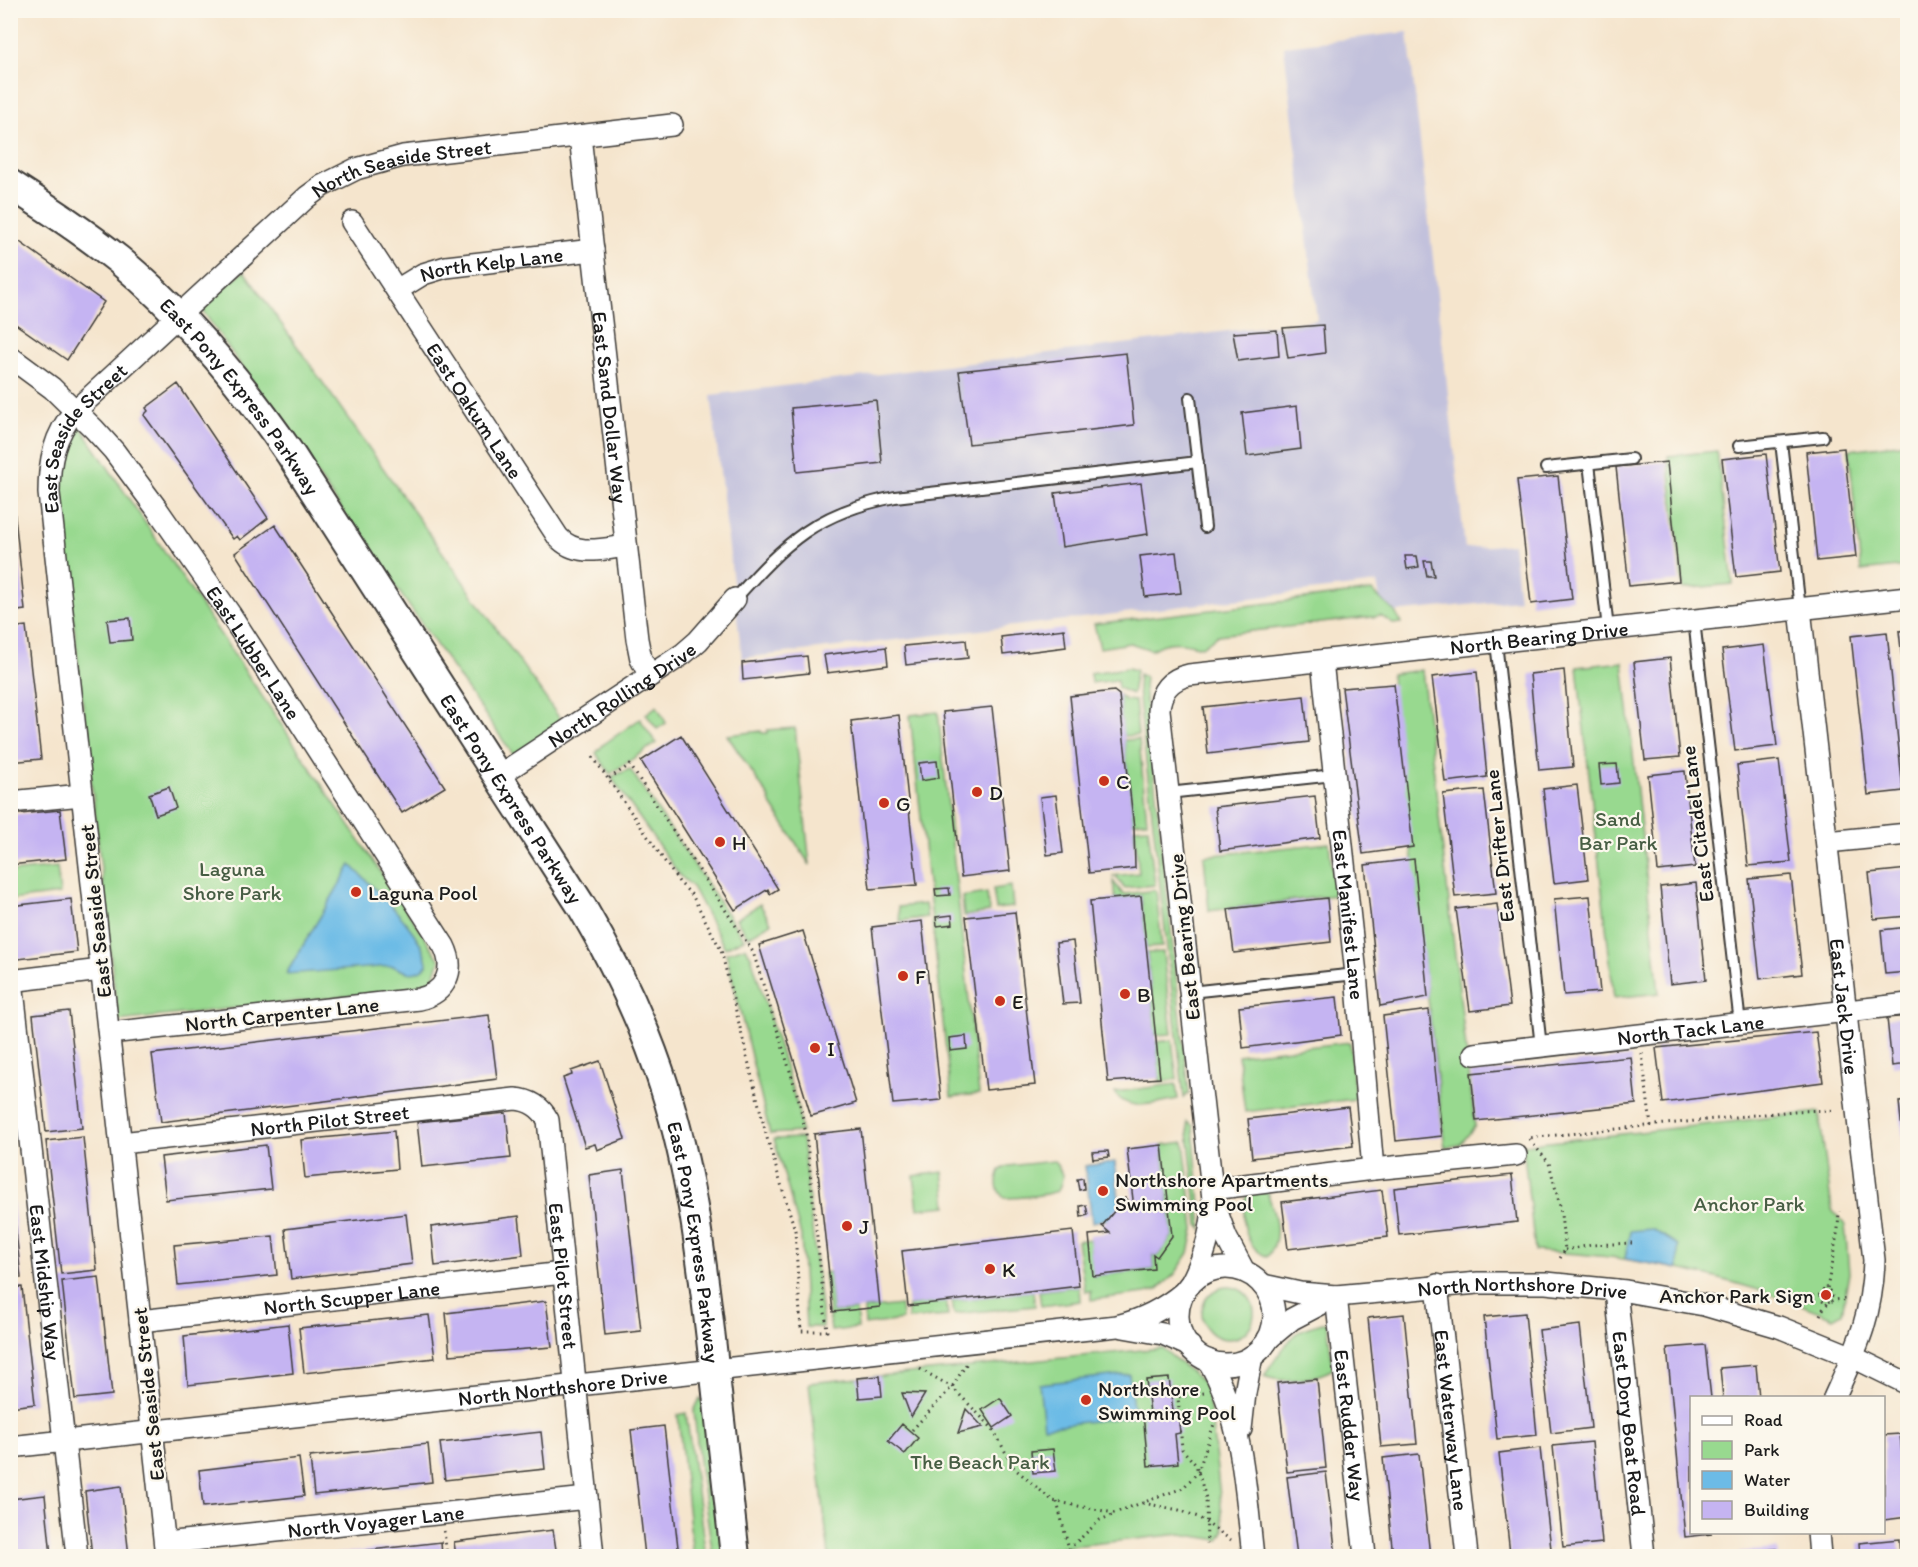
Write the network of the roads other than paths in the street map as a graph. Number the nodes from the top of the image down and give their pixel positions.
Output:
1 (672, 125) dead end
2 (580, 136) junction
3 (10, 184) edge
4 (352, 222) dead end
5 (593, 250) junction
6 (397, 290) junction
7 (180, 317) junction
8 (10, 357) edge
9 (1190, 398) dead end
10 (75, 411) junction
11 (1823, 437) dead end
12 (1781, 442) junction
13 (1739, 446) dead end
14 (1631, 459) dead end
15 (1198, 462) junction
16 (1589, 463) junction
17 (1546, 468) dead end
18 (1205, 526) dead end
19 (626, 546) junction
20 (1908, 597) edge
21 (735, 599) joint
22 (1800, 609) junction
23 (1694, 620) junction
24 (1608, 630) junction
25 (1496, 642) junction
26 (1322, 661) junction
27 (650, 676) junction
28 (1174, 680) joint
29 (1334, 775) junction
30 (498, 776) junction
31 (1168, 793) junction
32 (82, 795) junction
33 (10, 802) edge
34 (1908, 834) edge
35 (1827, 842) junction
36 (101, 970) junction
37 (1356, 974) junction
38 (447, 979) joint
39 (11, 981) edge
40 (1190, 992) junction
41 (1908, 1004) edge
42 (1846, 1012) junction
43 (1740, 1024) junction
44 (109, 1034) junction
45 (1540, 1047) junction
46 (1474, 1054) dead end
47 (536, 1106) joint
48 (121, 1143) junction
49 (1516, 1155) dead end
50 (1373, 1169) junction
51 (1213, 1194) junction
52 (1244, 1271) junction
53 (563, 1273) junction
54 (1263, 1285) junction
55 (1437, 1285) junction
56 (1188, 1288) junction
57 (1616, 1290) junction
58 (1336, 1296) junction
59 (140, 1321) junction
60 (1117, 1326) junction
61 (1268, 1339) junction
62 (1190, 1347) junction
63 (1252, 1356) junction
64 (1853, 1357) junction
65 (1208, 1360) junction
66 (714, 1370) junction
67 (574, 1384) junction
68 (1908, 1384) edge
69 (1835, 1396) edge
70 (152, 1431) junction
71 (64, 1441) junction
72 (10, 1447) edge
73 (1240, 1448) junction
74 (587, 1498) junction
75 (1818, 1534) edge
76 (166, 1550) edge
77 (77, 1557) edge
78 (593, 1557) edge
79 (735, 1557) edge
80 (1252, 1557) edge
81 (1365, 1557) edge
82 (1467, 1557) edge
83 (1644, 1557) edge
84 (1820, 1557) edge

1 - 2 street, North Seaside Street
2 - 5 street, East Sand Dollar Way
2 - 7 street, North Seaside Street
3 - 7 main road, East Pony Express Parkway
4 - 6 street, East Oakum Lane
5 - 6 street, North Kelp Lane
5 - 19 street, East Sand Dollar Way
6 - 19 street, East Oakum Lane
7 - 10 street, East Seaside Street
7 - 30 main road, East Pony Express Parkway
8 - 10 street, East Lubber Lane
9 - 15 lane
10 - 32 street, East Seaside Street
10 - 38 street, East Lubber Lane
11 - 12 lane
12 - 13 lane
12 - 22 lane
14 - 16 lane
15 - 18 lane
15 - 21 lane
16 - 17 lane
16 - 24 lane
19 - 27 street, East Sand Dollar Way
20 - 22 street, North Bearing Drive
21 - 27 street, North Rolling Drive
22 - 23 street, North Bearing Drive
22 - 35 street, East Jack Drive
23 - 24 street, North Bearing Drive
23 - 43 lane, East Citadel Lane
24 - 25 street, North Bearing Drive
25 - 26 street, North Bearing Drive
25 - 45 lane, East Drifter Lane
26 - 28 street, North Bearing Drive
26 - 29 street, East Manifest Lane
27 - 30 street, North Rolling Drive
28 - 31 street, East Bearing Drive
29 - 31 lane
29 - 37 street, East Manifest Lane
30 - 66 main road, East Pony Express Parkway
31 - 40 street, East Bearing Drive
32 - 33 street
32 - 36 street, East Seaside Street
34 - 35 street
35 - 42 street, East Jack Drive
36 - 39 street
36 - 44 street, East Seaside Street
37 - 40 lane
37 - 50 street, East Manifest Lane
38 - 44 street, North Carpenter Lane
39 - 71 street, East Midship Way
40 - 51 street, East Bearing Drive
41 - 42 street, North Tack Lane
42 - 43 street, North Tack Lane
42 - 64 street, East Jack Drive
43 - 45 street, North Tack Lane
44 - 48 street, East Seaside Street
45 - 46 street, North Tack Lane
47 - 48 street, North Pilot Street
47 - 53 street, East Pilot Street
48 - 59 street, East Seaside Street
49 - 50 street
50 - 51 street
51 - 52 street
51 - 56 street
52 - 54 street
52 - 56 street
53 - 59 street, North Scupper Lane
53 - 67 street, East Pilot Street
54 - 58 street
54 - 61 street
55 - 57 street, North Northshore Drive
55 - 58 street, North Northshore Drive
55 - 82 street, East Waterway Lane
56 - 60 street, North Northshore Drive
56 - 62 street
57 - 64 street, North Northshore Drive
57 - 83 street, East Dory Boat Road
58 - 61 street
58 - 81 street, East Rudder Way
59 - 70 street, East Seaside Street
60 - 62 street, North Northshore Drive
60 - 66 street, North Northshore Drive
61 - 63 street
62 - 65 street
63 - 65 street
63 - 73 street
64 - 68 street, North Northshore Drive
64 - 69 street, East Jack Drive
65 - 73 street
66 - 67 street, North Northshore Drive
66 - 79 main road, East Pony Express Parkway
67 - 70 street, North Northshore Drive
67 - 74 street, East Pilot Street
70 - 71 street, North Northshore Drive
70 - 76 street, East Seaside Street
71 - 72 street, North Northshore Drive
71 - 77 street, East Midship Way
73 - 80 street
74 - 76 street, North Voyager Lane
74 - 78 street, East Pilot Street
75 - 84 street

